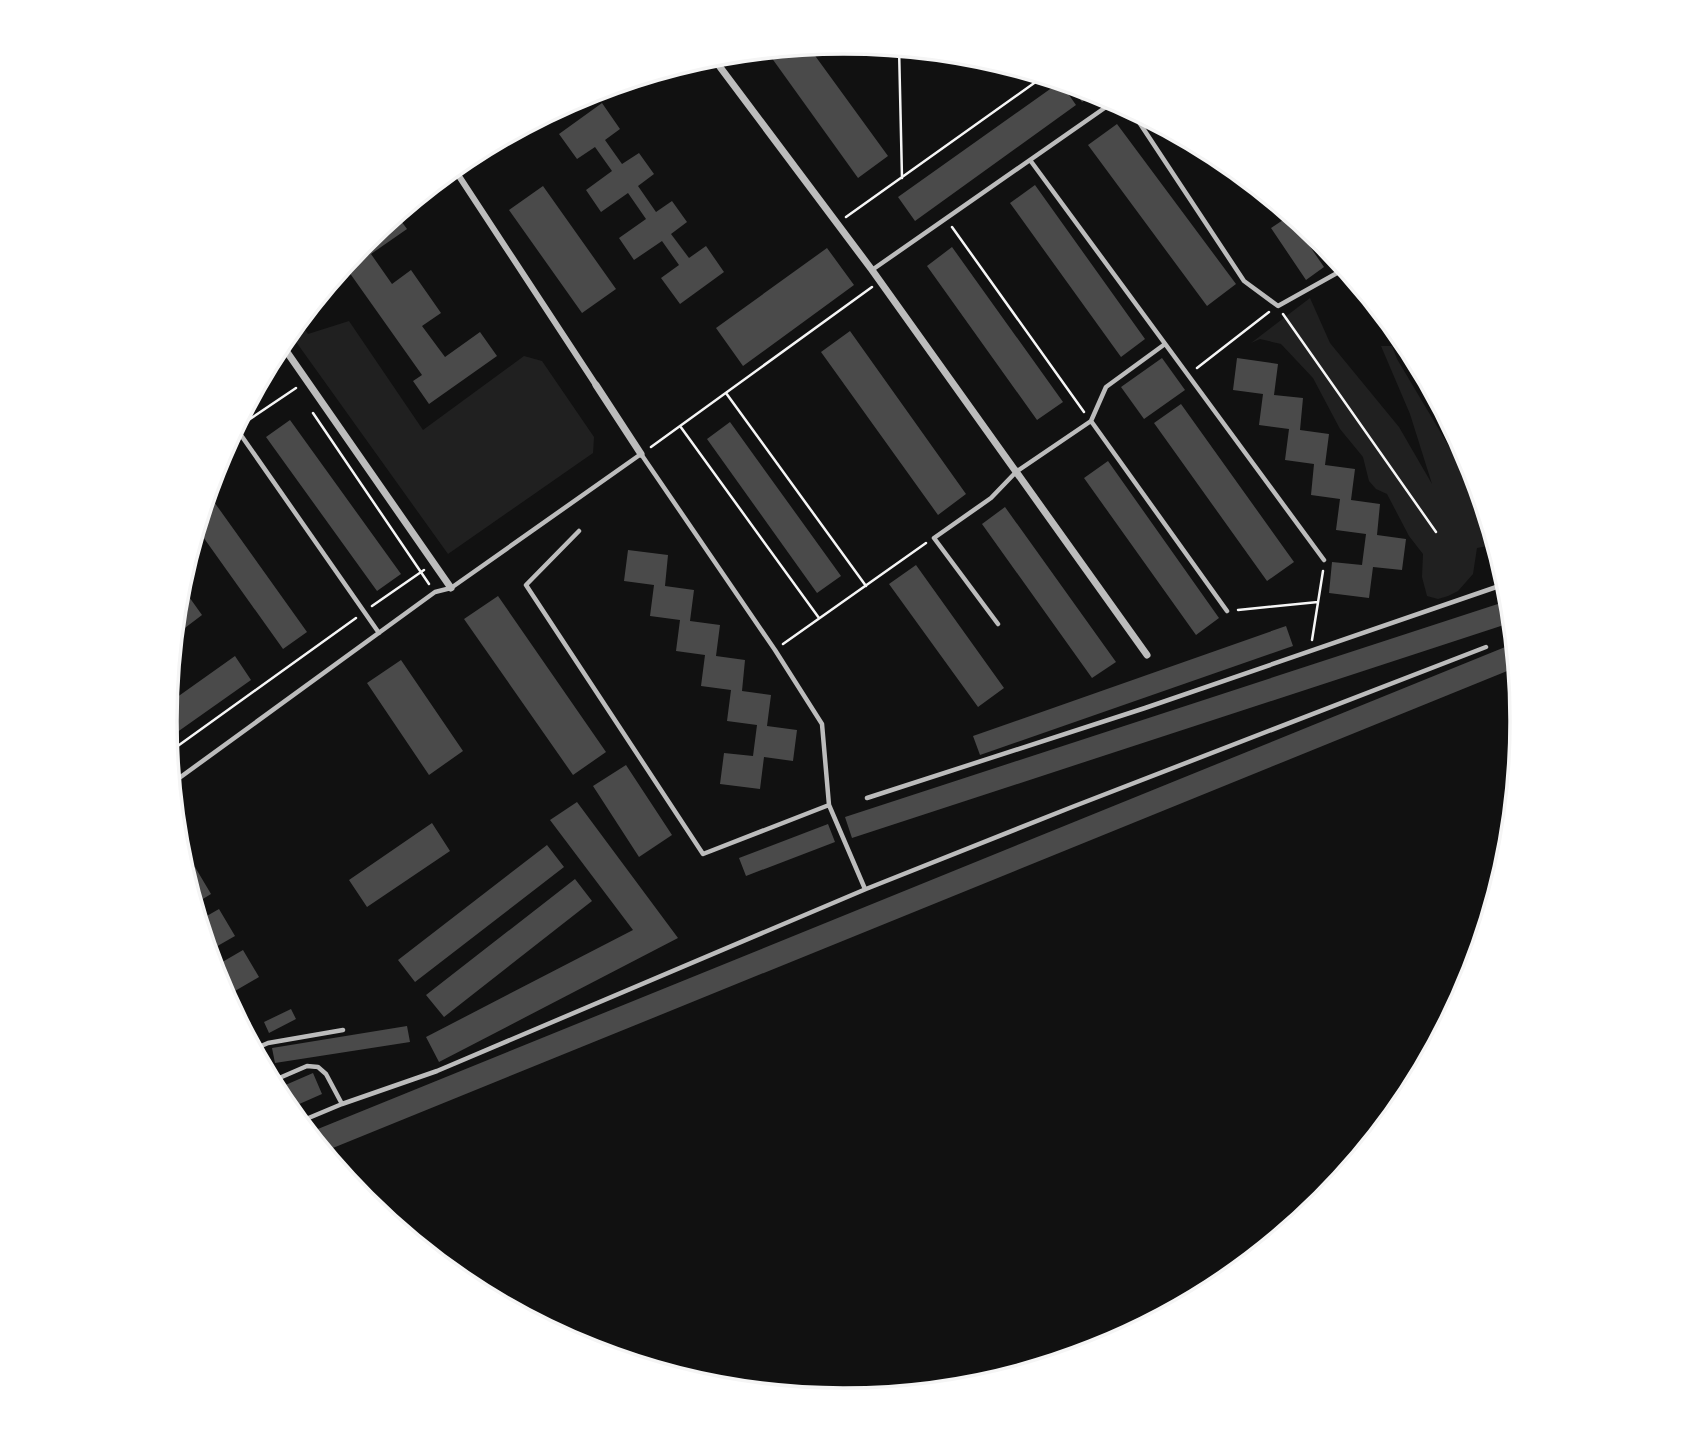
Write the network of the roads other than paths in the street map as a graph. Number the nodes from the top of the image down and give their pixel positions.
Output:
1 (719, 66) edge
2 (1105, 108) edge
3 (1140, 124) edge
4 (1030, 160) junction
5 (459, 177) edge
6 (872, 270) junction
7 (1337, 273) edge
8 (1165, 344) junction
9 (288, 353) edge
10 (596, 384) joint
11 (1091, 421) junction
12 (242, 436) edge
13 (641, 454) junction
14 (1016, 472) junction
15 (579, 531) dead end
16 (1324, 560) road end
17 (1496, 587) edge
18 (451, 588) junction
19 (1227, 611) road end
20 (998, 624) dead end
21 (379, 633) junction
22 (1486, 647) dead end
23 (1147, 655) dead end
24 (179, 777) edge
25 (867, 798) dead end
26 (829, 805) junction
27 (866, 889) junction
28 (343, 1030) dead end
29 (262, 1046) edge
30 (281, 1077) edge
31 (342, 1104) junction
32 (309, 1118) edge

1 - 6 street
2 - 4 lane
3 - 7 lane
4 - 6 lane
4 - 8 lane
5 - 10 street
6 - 14 street
8 - 11 lane
8 - 16 lane
9 - 18 street
10 - 13 street
11 - 14 lane
11 - 19 lane
12 - 21 lane
13 - 18 lane
13 - 26 lane
14 - 20 lane
14 - 23 street
15 - 26 lane
17 - 25 lane
18 - 21 lane
21 - 24 lane
22 - 27 lane
26 - 27 lane
27 - 31 lane
28 - 29 lane
30 - 31 lane
31 - 32 lane

